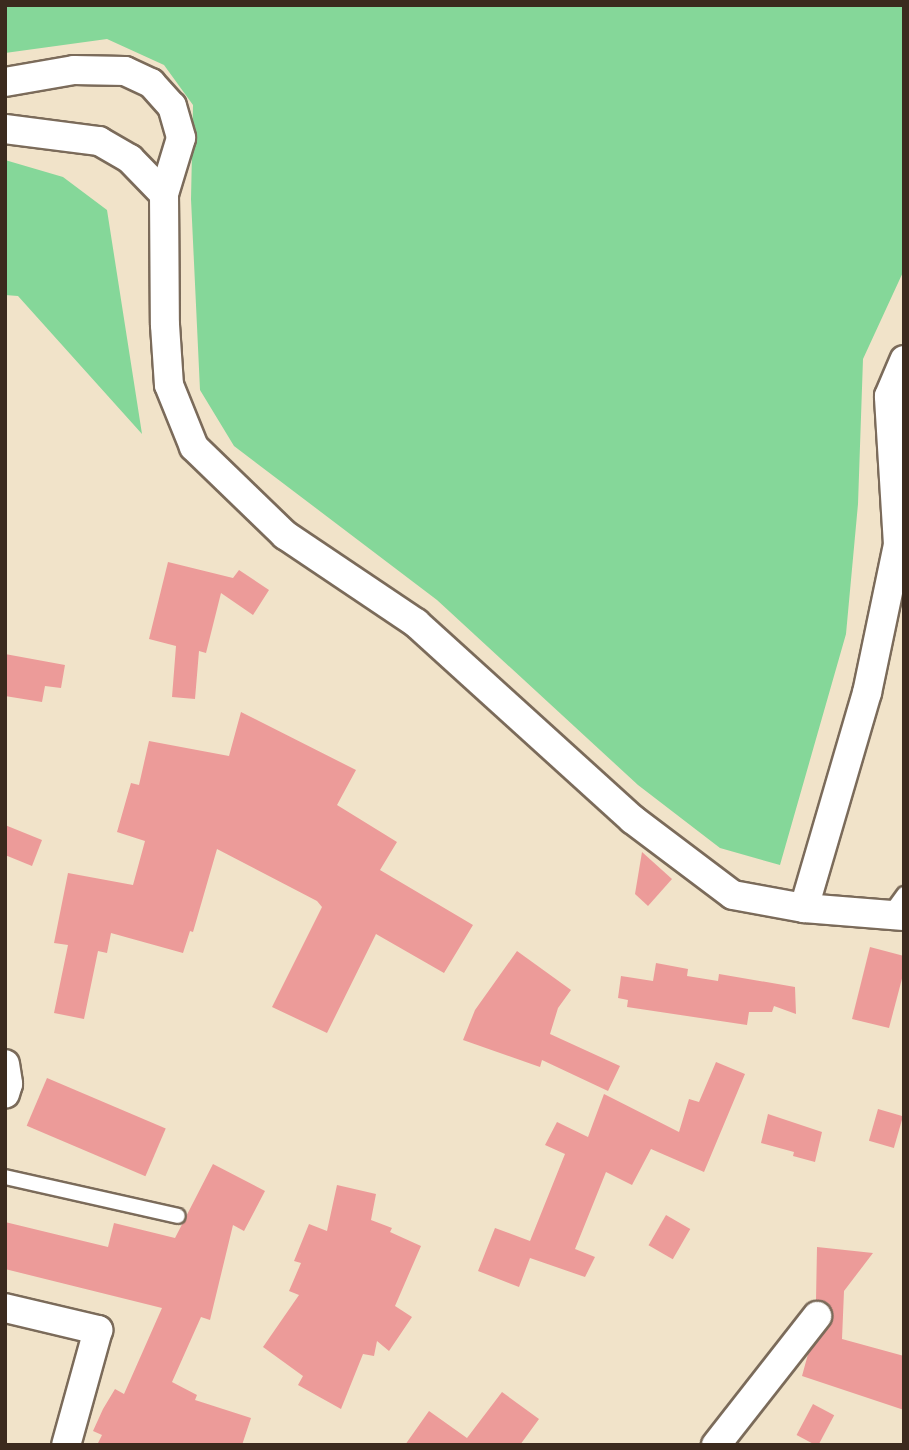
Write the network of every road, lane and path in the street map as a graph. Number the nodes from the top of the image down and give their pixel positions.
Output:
1 (5, 82) edge
2 (5, 129) edge
3 (164, 194) junction
4 (904, 360) edge
5 (804, 908) junction
6 (898, 909) edge
7 (5, 1064) edge
8 (5, 1094) edge
9 (5, 1177) edge
10 (178, 1216) dead end
11 (5, 1308) edge
12 (817, 1316) dead end
13 (66, 1445) edge
14 (716, 1445) edge

1 - 3 street
2 - 3 street
3 - 5 street
4 - 5 street
5 - 6 street
7 - 8 street
9 - 10 lane
11 - 13 street
12 - 14 street

